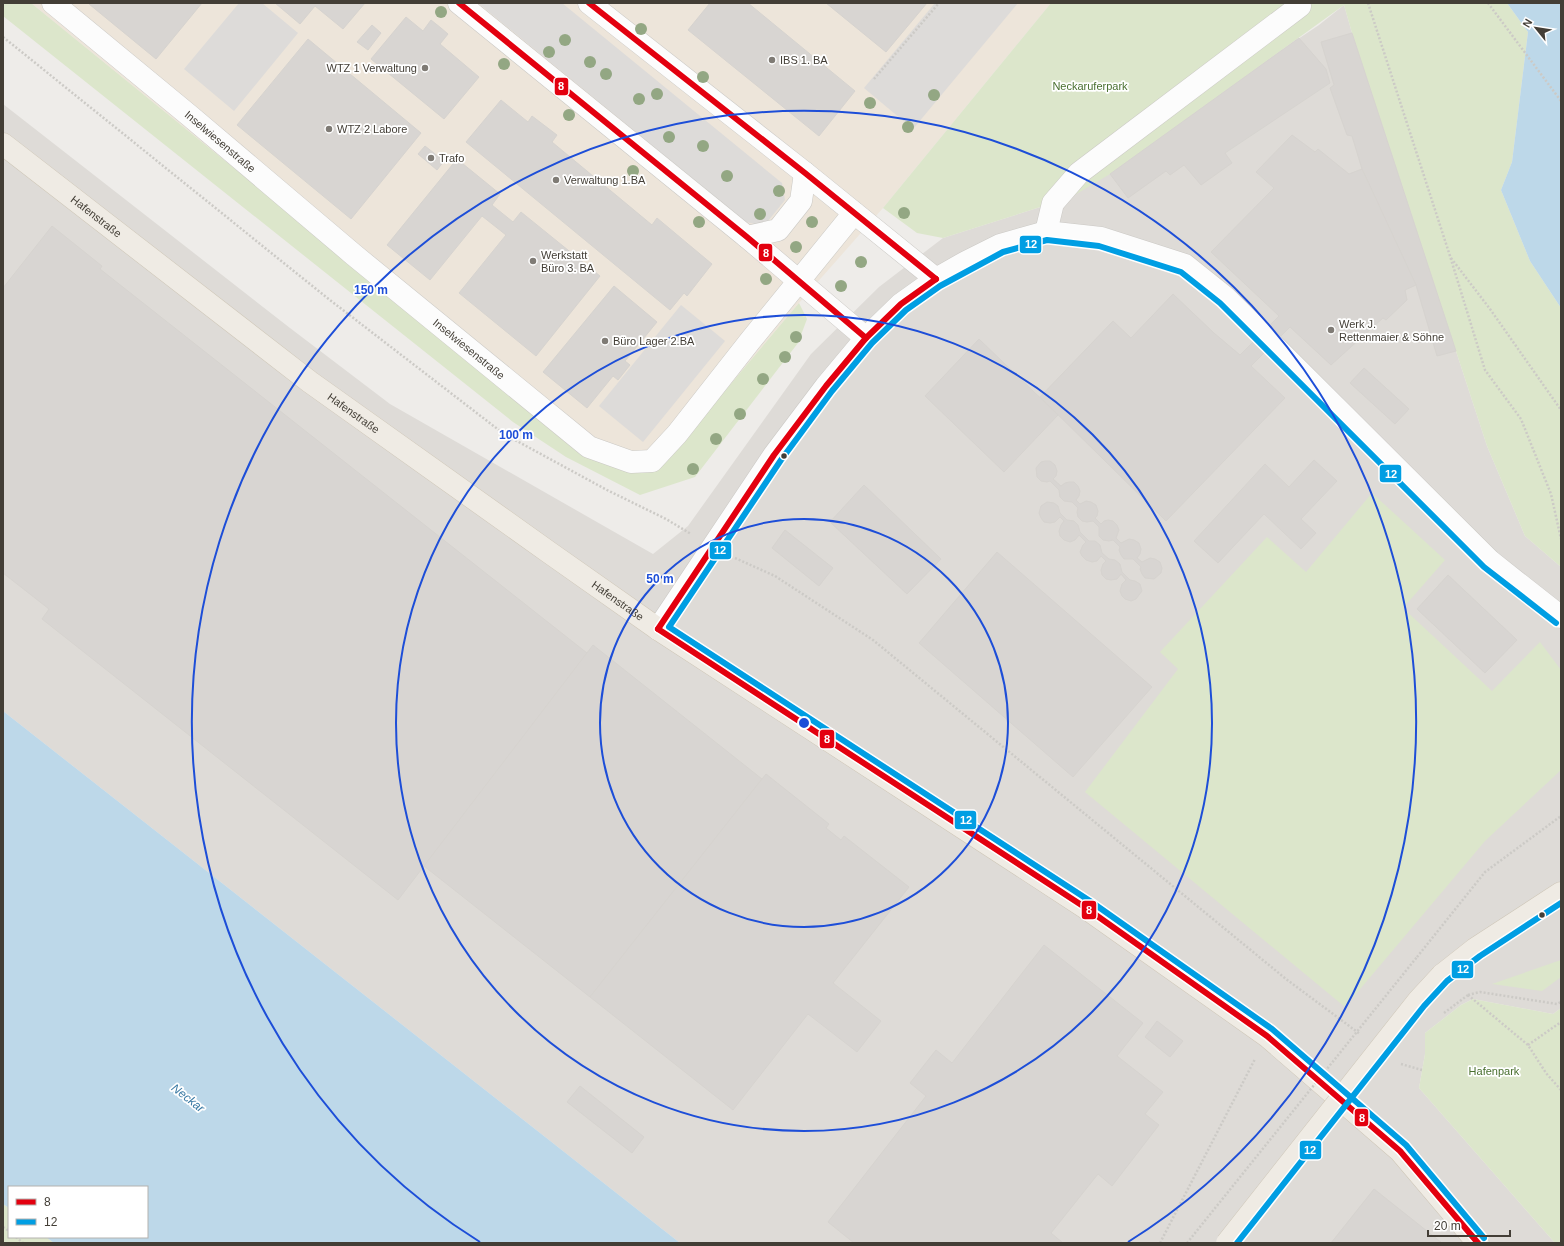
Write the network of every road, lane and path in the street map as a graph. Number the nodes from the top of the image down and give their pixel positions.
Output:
1 (53, 3) edge
2 (460, 3) edge
3 (589, 3) edge
4 (939, 3) edge
5 (1368, 3) edge
6 (1488, 3) edge
7 (1300, 6) dead end
8 (3, 37) edge
9 (874, 79) dead end
10 (1561, 101) edge
11 (3, 144) edge
12 (805, 173) junction
13 (854, 213) junction
14 (1046, 232) junction
15 (747, 238) junction
16 (1450, 256) junction
17 (936, 279) junction
18 (798, 282) junction
19 (866, 338) junction
20 (1561, 410) edge
21 (1561, 539) edge
22 (712, 547) junction
23 (1561, 617) edge
24 (658, 629) junction
25 (1561, 816) edge
26 (1561, 893) edge
27 (1561, 1002) edge
28 (1561, 1022) edge
29 (1361, 1035) dead end
30 (1267, 1036) junction
31 (1528, 1045) junction
32 (1399, 1064) dead end
33 (1422, 1070) dead end
34 (1561, 1090) edge
35 (1160, 1243) edge
36 (1187, 1243) edge
37 (1227, 1243) edge
38 (1478, 1243) edge

1 - 18 street, Inselwiesenstraße
2 - 15 street
3 - 12 street
4 - 9 path
5 - 16 path
6 - 10 path
7 - 14 street
8 - 22 path
11 - 24 main road, Hafenstraße
12 - 13 street
12 - 15 street
13 - 17 street
13 - 18 street, Inselwiesenstraße
14 - 17 street
14 - 23 street
15 - 18 street
16 - 20 path
16 - 21 path
17 - 19 street
18 - 19 street
19 - 22 street
22 - 24 street
22 - 29 path
24 - 30 main road, Hafenstraße
25 - 36 path, bridge
26 - 37 main road, bridge
27 - 31 path
28 - 31 path
30 - 35 path
30 - 38 main road, Hafenstraße
31 - 34 path
32 - 33 path

